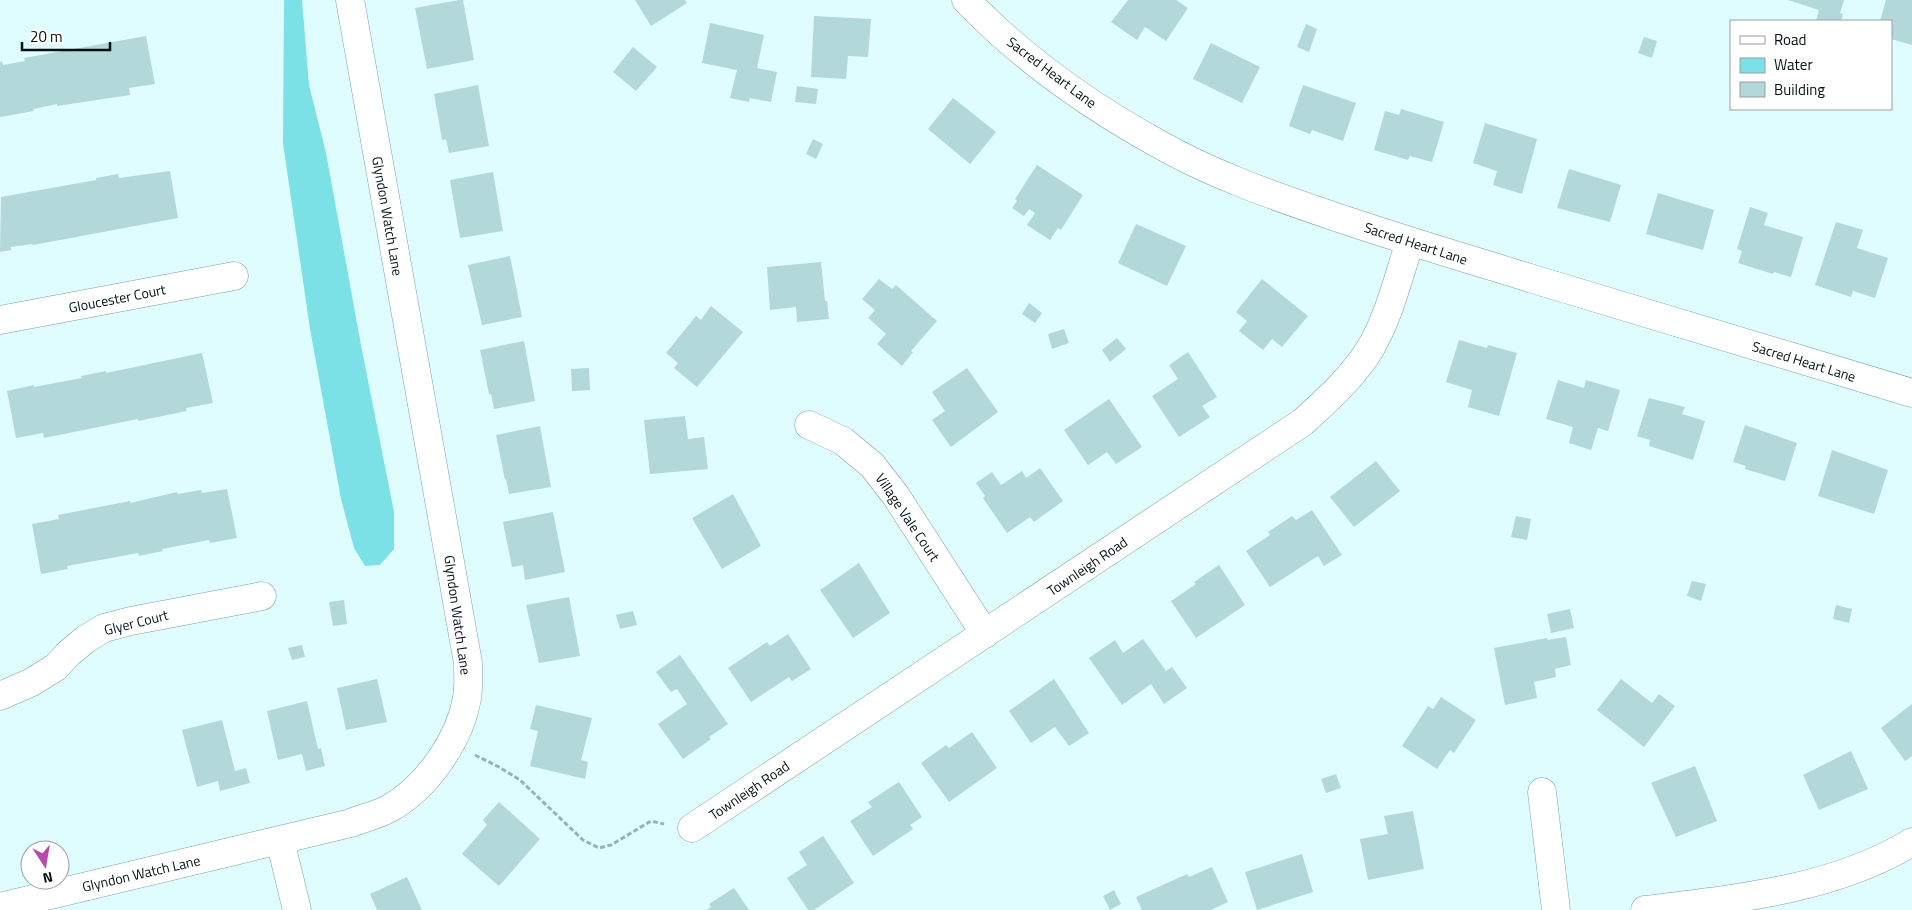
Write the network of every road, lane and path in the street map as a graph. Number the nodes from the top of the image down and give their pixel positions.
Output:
1 (350, 0) edge
2 (966, 0) edge
3 (1410, 242) junction
4 (234, 276) dead end
5 (0, 320) edge
6 (1912, 393) edge
7 (809, 425) dead end
8 (262, 596) dead end
9 (985, 634) junction
10 (0, 696) edge
11 (450, 742) junction
12 (1542, 792) dead end
13 (692, 828) joint
14 (280, 840) junction
15 (1912, 842) edge
16 (0, 907) edge
17 (297, 910) edge
18 (1556, 910) edge
19 (1645, 910) edge

1 - 11 street, Glyndon Watch Lane
2 - 3 street, Sacred Heart Lane
3 - 6 street, Sacred Heart Lane
3 - 9 street, Townleigh Road
4 - 5 street, Gloucester Court
7 - 9 street, Village Vale Court
8 - 10 street, Glyer Court
9 - 13 street, Townleigh Road
11 - 13 path
11 - 14 street, Glyndon Watch Lane
12 - 18 street
14 - 16 street, Glyndon Watch Lane
14 - 17 street
15 - 19 street

